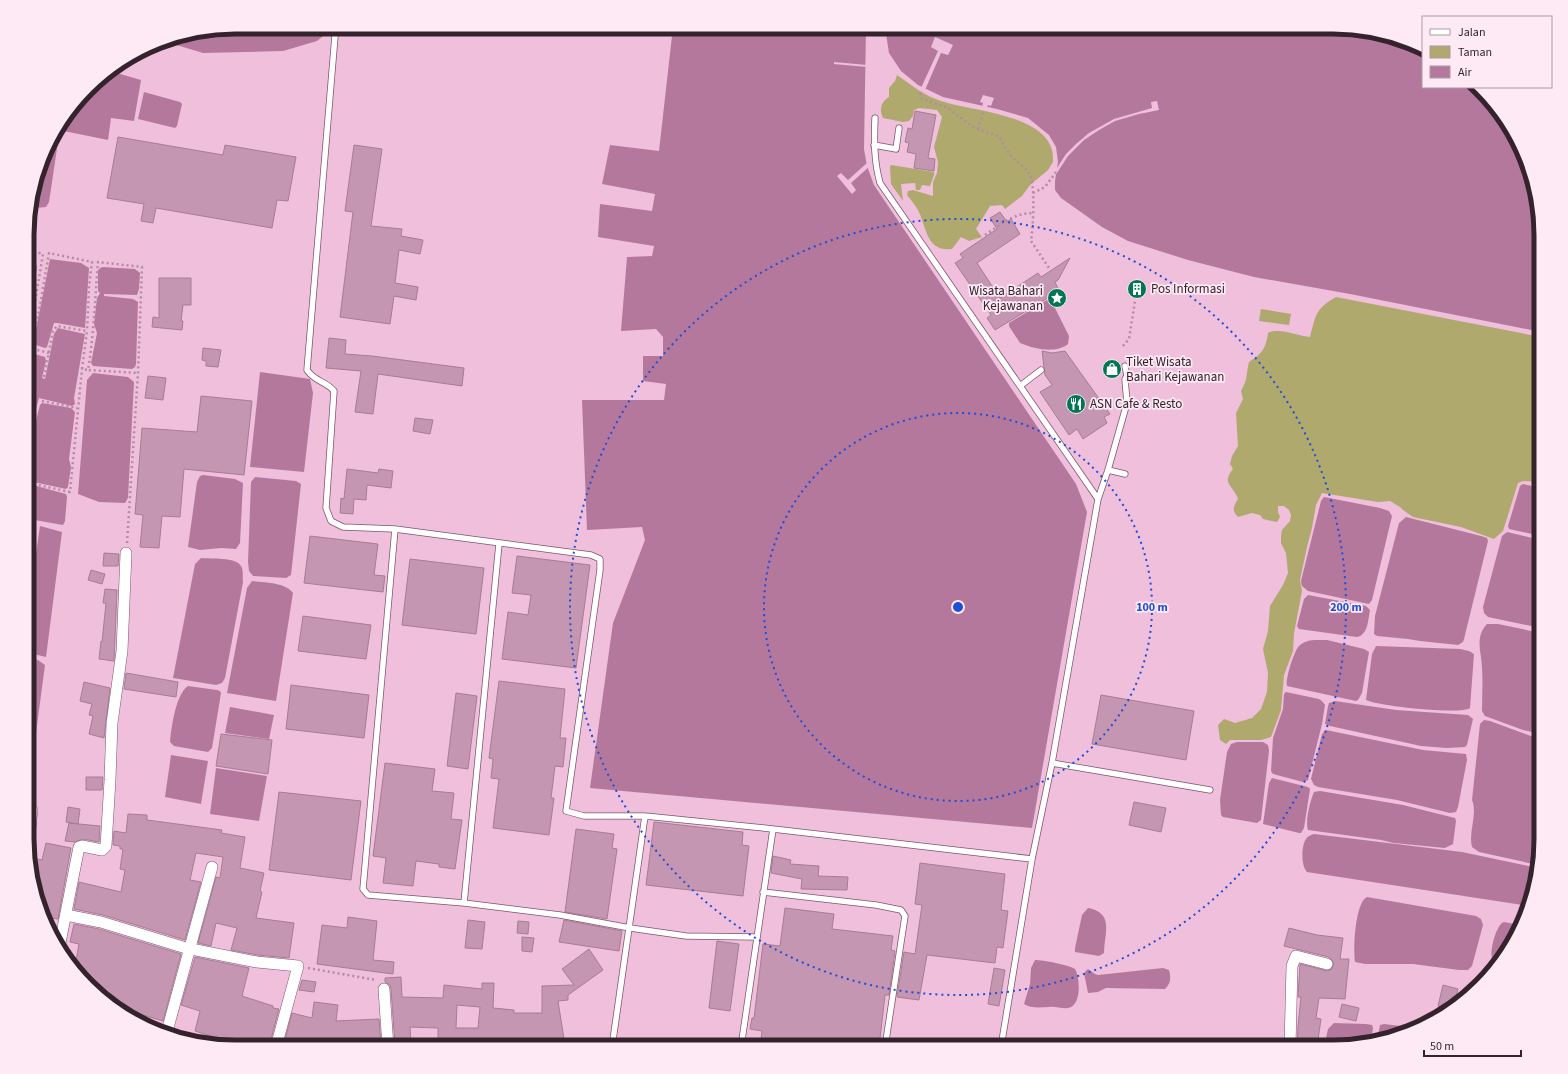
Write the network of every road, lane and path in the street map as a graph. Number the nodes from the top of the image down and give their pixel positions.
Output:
1 (335, 36) dead end
2 (921, 93) dead end
3 (983, 112) dead end
4 (874, 118) dead end
5 (899, 128) dead end
6 (978, 129) junction
7 (874, 145) junction
8 (1056, 172) dead end
9 (1033, 193) junction
10 (1033, 213) junction
11 (985, 235) dead end
12 (34, 251) edge
13 (1048, 268) dead end
14 (1136, 295) dead end
15 (34, 308) edge
16 (34, 330) edge
17 (87, 331) junction
18 (1123, 346) dead end
19 (34, 351) edge
20 (49, 353) junction
21 (1125, 366) dead end
22 (82, 369) junction
23 (88, 370) junction
24 (1041, 370) dead end
25 (138, 374) junction
26 (44, 377) dead end
27 (1020, 386) junction
28 (42, 401) dead end
29 (77, 408) junction
30 (1108, 470) junction
31 (1125, 474) dead end
32 (34, 484) edge
33 (1098, 499) junction
34 (395, 529) junction
35 (499, 544) junction
36 (126, 553) joint
37 (1052, 763) junction
38 (1210, 790) dead end
39 (645, 816) junction
40 (773, 829) junction
41 (1032, 859) junction
42 (212, 866) dead end
43 (763, 892) junction
44 (464, 903) junction
45 (66, 915) junction
46 (630, 928) junction
47 (756, 937) junction
48 (61, 939) edge
49 (190, 948) junction
50 (1327, 964) dead end
51 (298, 966) junction
52 (384, 989) joint
53 (166, 1027) edge
54 (278, 1040) edge
55 (388, 1040) edge
56 (613, 1040) edge
57 (741, 1040) edge
58 (886, 1040) edge
59 (1002, 1040) edge
60 (1290, 1040) edge

1 - 34 lane
2 - 6 path
3 - 6 path
4 - 7 lane
5 - 7 lane
6 - 9 path
7 - 27 lane
8 - 9 path
9 - 10 path
10 - 11 path
10 - 13 path
12 - 15 path
14 - 18 path
16 - 17 path
17 - 20 path
17 - 22 path
19 - 20 path
20 - 26 path
21 - 30 lane
22 - 23 path
22 - 29 path
23 - 25 path
23 - 25 path
24 - 27 lane
25 - 36 path
27 - 33 lane
28 - 29 path
29 - 32 path
30 - 31 lane
30 - 33 lane
33 - 37 lane
34 - 35 lane
34 - 44 lane
35 - 39 lane
35 - 44 lane
36 - 45 street
37 - 38 lane
37 - 41 lane
39 - 40 lane
39 - 46 lane
40 - 41 lane
40 - 43 lane
41 - 59 lane
42 - 49 street
43 - 47 lane
43 - 58 lane
44 - 46 lane
45 - 48 street
45 - 49 street
46 - 47 lane
46 - 56 lane
47 - 57 lane
49 - 51 street
49 - 53 street
50 - 60 street
51 - 52 path
51 - 54 street
52 - 55 street

